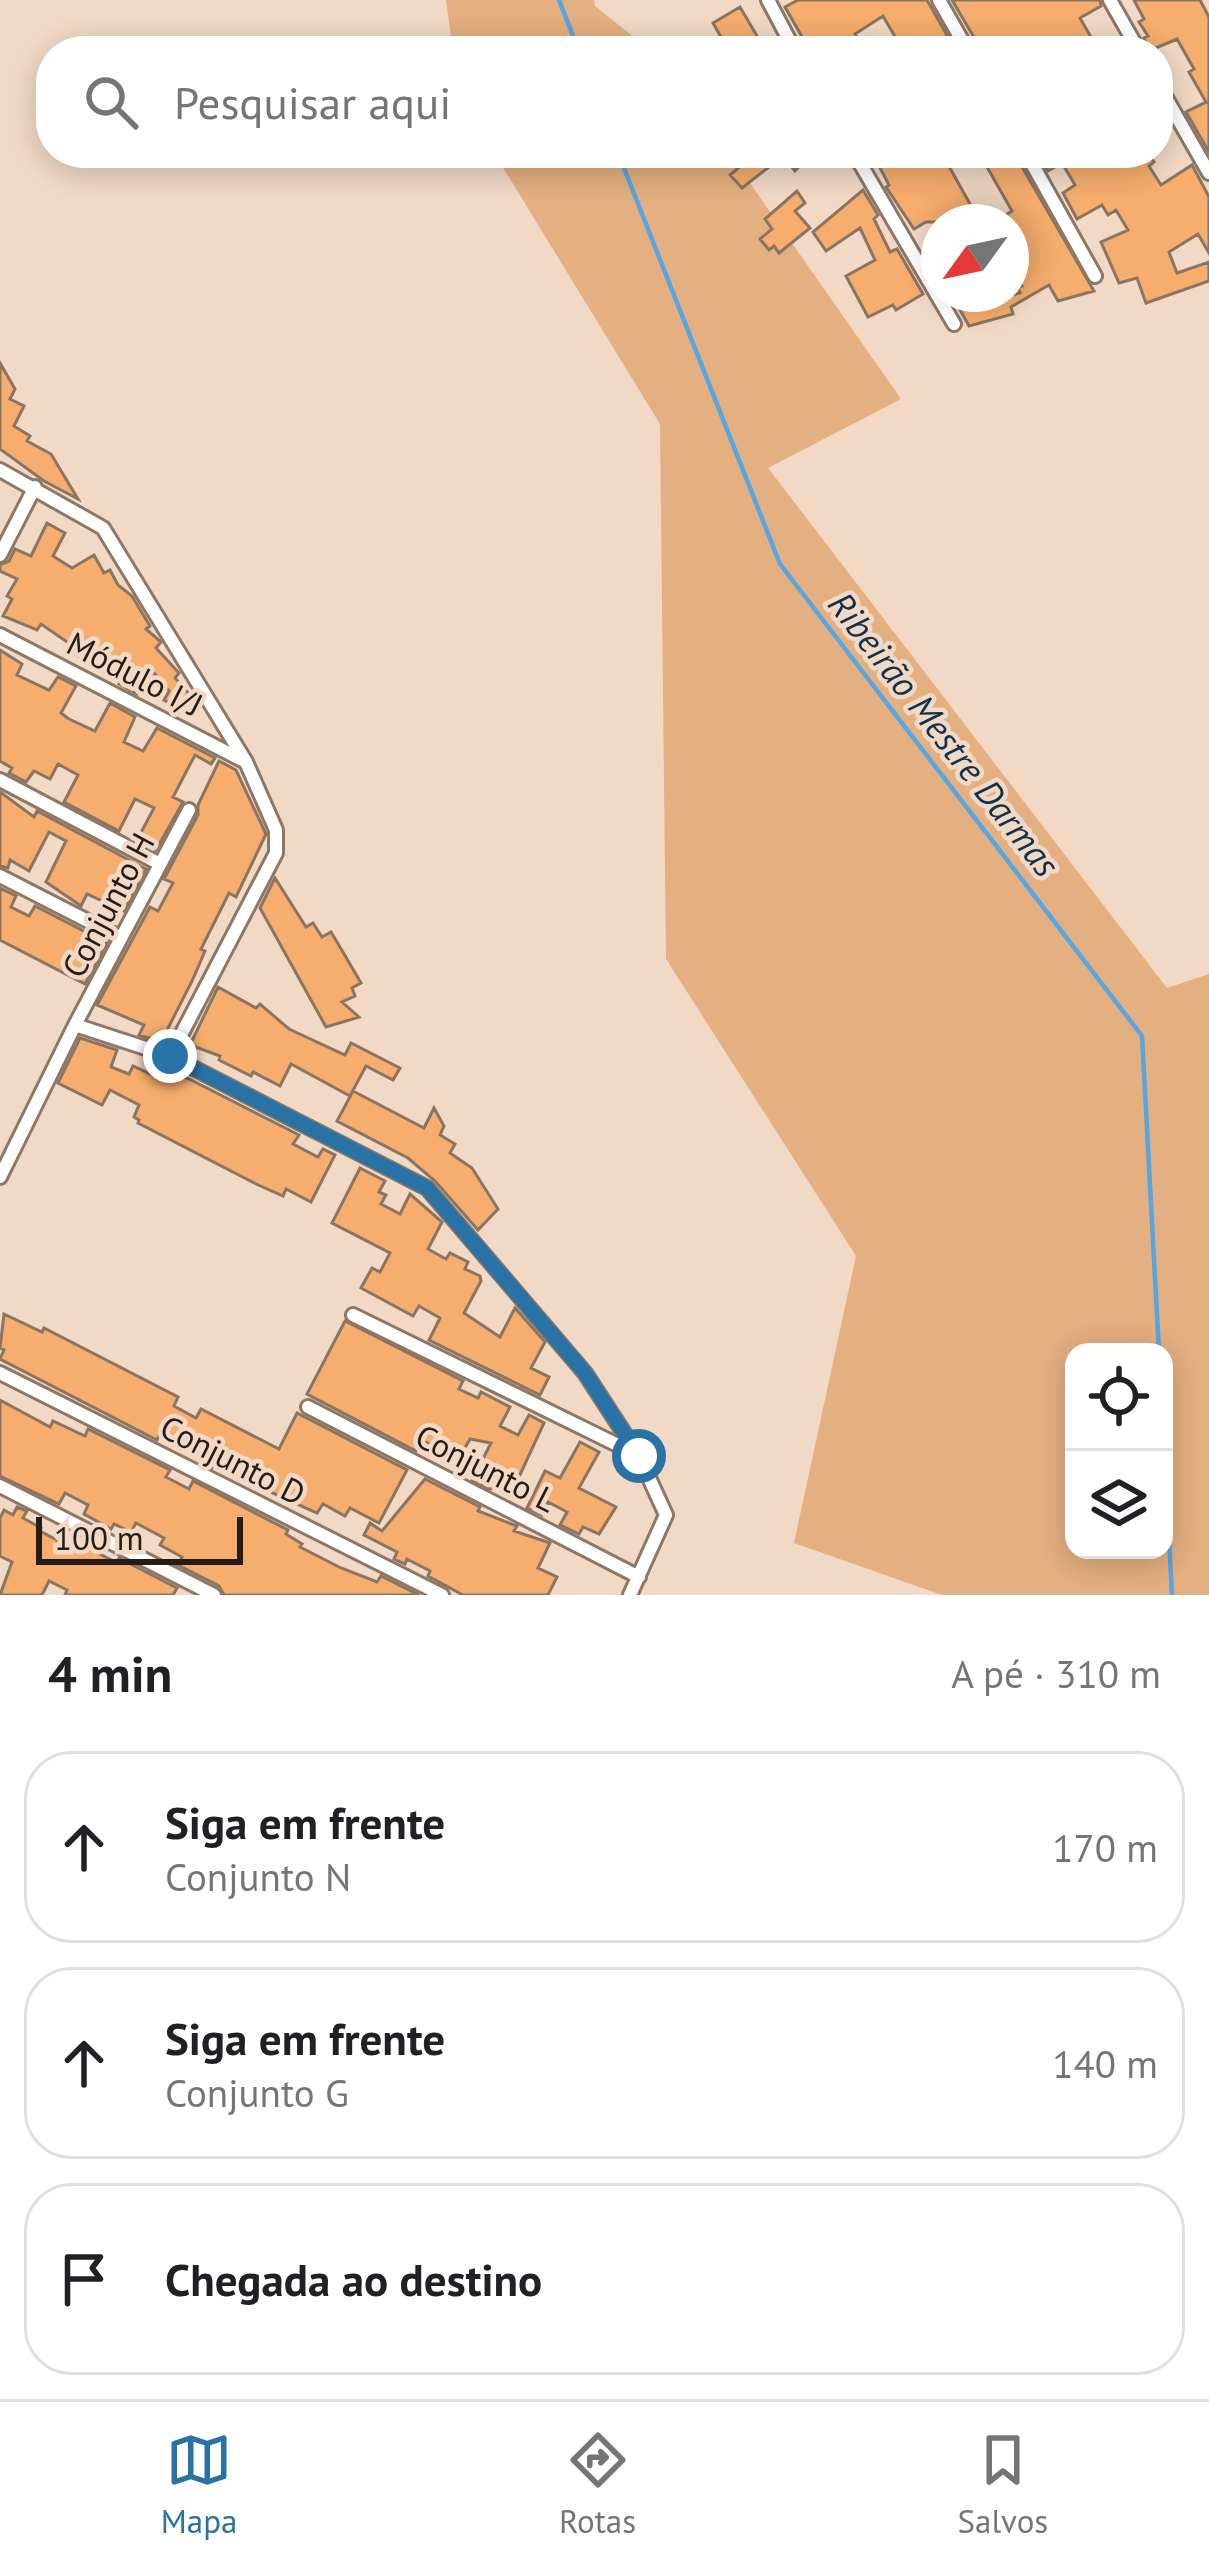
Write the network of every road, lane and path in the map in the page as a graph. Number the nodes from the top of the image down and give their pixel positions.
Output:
1 (767, 0) edge
2 (939, 0) edge
3 (1110, 0) edge
4 (787, 36) edge
5 (959, 36) edge
6 (1130, 36) edge
7 (1173, 110) edge
8 (863, 168) edge
9 (1034, 168) edge
10 (1209, 173) edge
11 (1095, 275) dead end
12 (954, 324) dead end
13 (0, 470) edge
14 (35, 488) junction
15 (0, 555) edge
16 (0, 635) edge
17 (246, 762) junction
18 (0, 780) edge
19 (189, 810) dead end
20 (160, 864) junction
21 (0, 876) edge
22 (121, 938) junction
23 (75, 1025) junction
24 (170, 1056) junction
25 (0, 1177) edge
26 (353, 1315) dead end
27 (0, 1373) edge
28 (308, 1407) dead end
29 (639, 1456) junction
30 (0, 1486) edge
31 (640, 1577) junction
32 (214, 1595) edge
33 (442, 1595) edge
34 (630, 1595) edge

1 - 4 street
2 - 5 street
3 - 6 street
7 - 10 street
8 - 12 street
9 - 11 street
13 - 14 street
14 - 15 street
14 - 17 street
16 - 17 street, Módulo I/J
17 - 24 street
18 - 20 street
19 - 20 street, Conjunto H
20 - 22 street, Conjunto H
21 - 22 street
22 - 23 street, Conjunto H
23 - 24 street
23 - 25 street, Conjunto H
24 - 29 street
26 - 29 street
27 - 33 street, Conjunto D
28 - 31 street, Conjunto L
29 - 31 street
30 - 32 street
31 - 34 street

